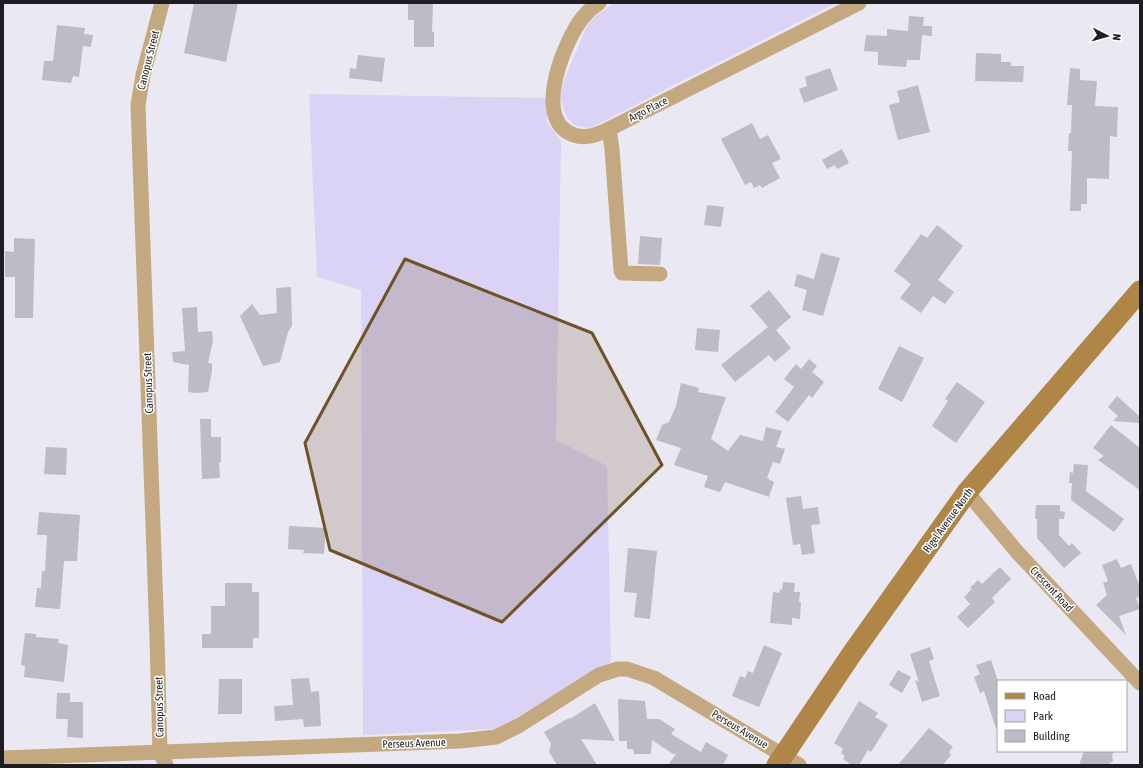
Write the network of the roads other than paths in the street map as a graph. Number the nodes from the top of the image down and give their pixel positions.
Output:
1 (162, 3) edge
2 (599, 3) edge
3 (859, 3) edge
4 (609, 129) junction
5 (660, 274) dead end
6 (1140, 291) edge
7 (1140, 303) edge
8 (970, 497) junction
9 (1140, 683) edge
10 (3, 758) edge
11 (163, 758) edge
12 (788, 762) edge

1 - 11 street, Canopus Street
2 - 4 street, Argo Place
3 - 4 street, Argo Place
4 - 5 street
6 - 8 main road, Rigel Avenue North
7 - 8 main road, Rigel Avenue North
8 - 9 street, Crescent Road
8 - 12 main road, Rigel Avenue North
10 - 11 street, Perseus Avenue
11 - 12 street, Perseus Avenue

